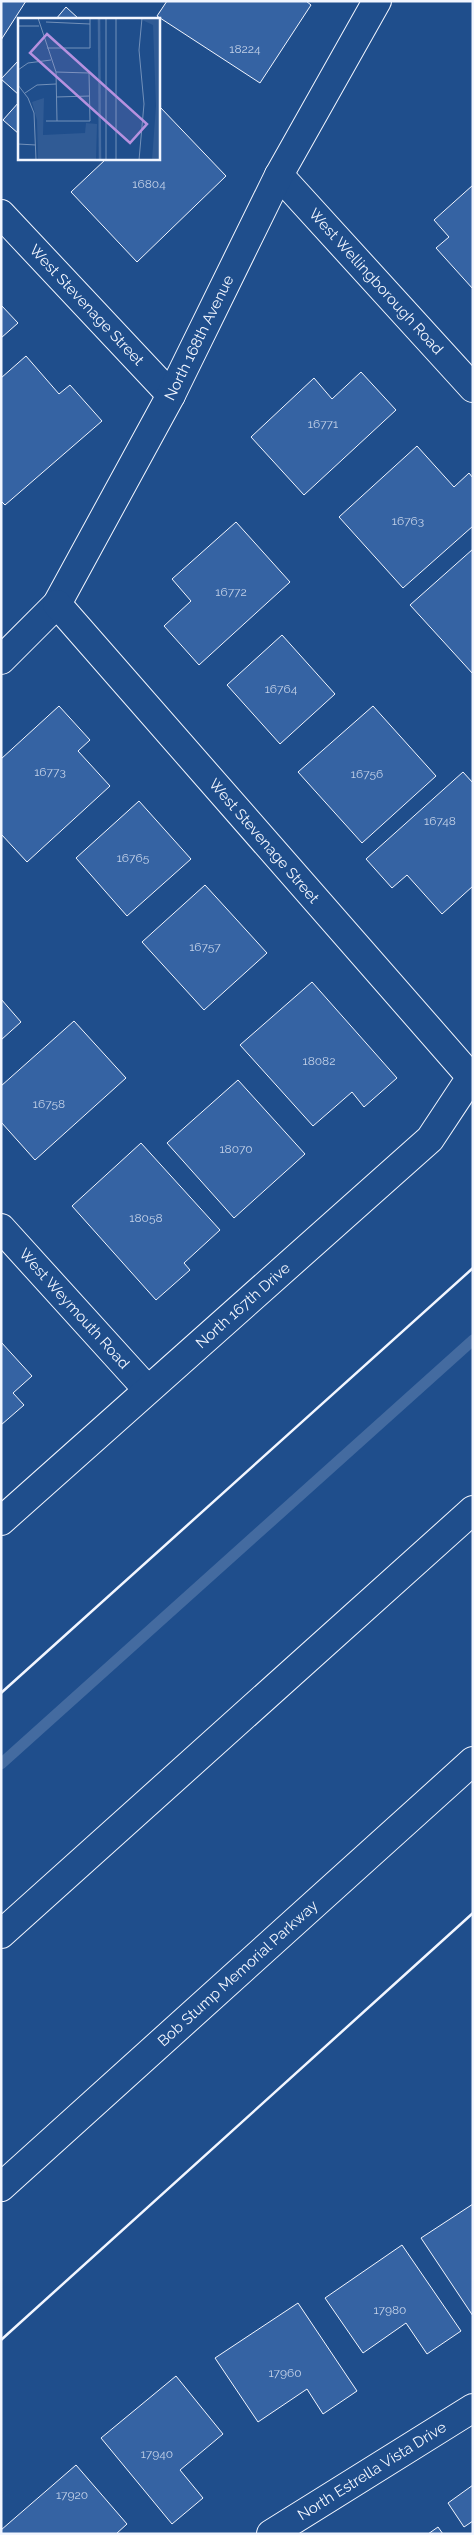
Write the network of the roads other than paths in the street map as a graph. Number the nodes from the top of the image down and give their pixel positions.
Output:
1 (377, 1) edge
2 (279, 175) junction
3 (1, 214) edge
4 (473, 388) edge
5 (171, 395) junction
6 (57, 604) junction
7 (1, 660) edge
8 (471, 1077) joint
9 (1, 1228) edge
10 (147, 1389) junction
11 (473, 1510) edge
12 (1, 1521) edge
13 (473, 1761) edge
14 (1, 1934) edge
15 (1, 2187) edge
16 (473, 2408) edge
17 (272, 2534) edge

1 - 2 main road, North 168th Avenue
2 - 4 main road, West Wellingborough Road
2 - 5 main road, North 168th Avenue
3 - 5 main road, West Stevenage Street
5 - 6 main road, North 168th Avenue
6 - 7 main road, North 168th Avenue
6 - 8 main road, West Stevenage Street
8 - 10 main road, North 167th Drive
9 - 10 main road, West Weymouth Road
10 - 12 main road, North 167th Drive
11 - 14 main road
13 - 15 main road, Bob Stump Memorial Parkway
16 - 17 main road, North Estrella Vista Drive

